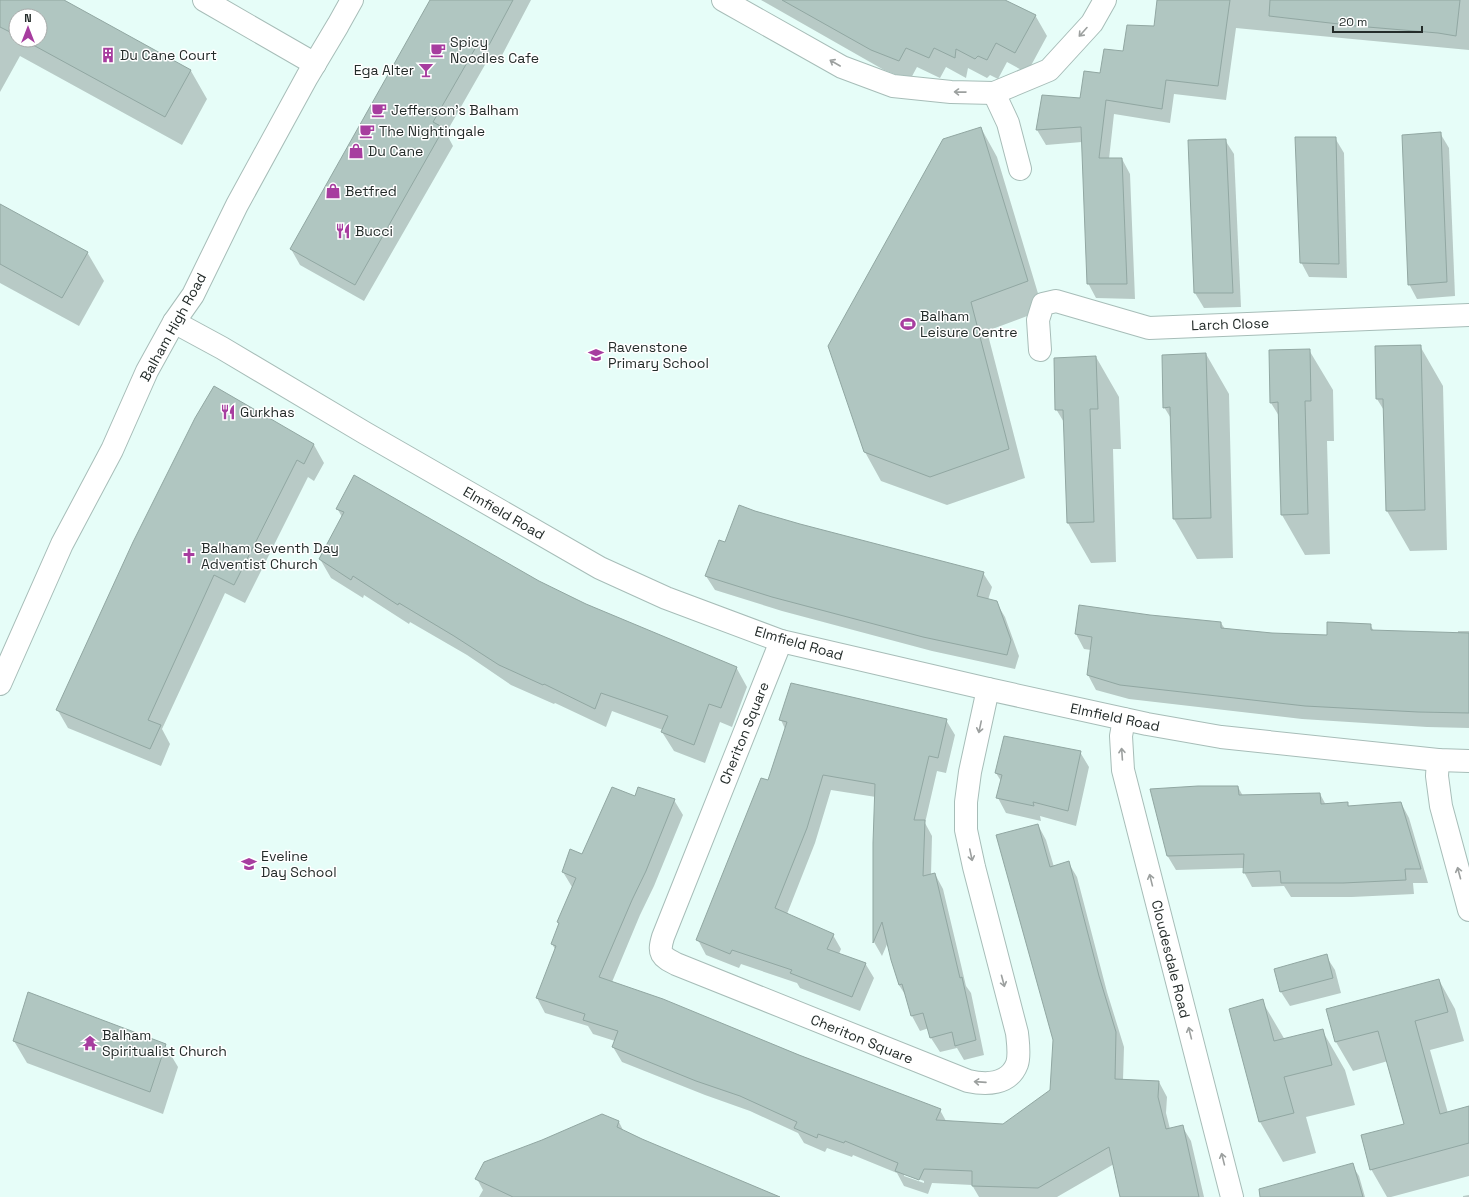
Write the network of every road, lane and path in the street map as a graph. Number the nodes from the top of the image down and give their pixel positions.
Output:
1 (204, 0) edge
2 (352, 0) edge
3 (724, 0) edge
4 (1105, 0) edge
5 (315, 64) junction
6 (994, 93) junction
7 (1020, 169) dead end
8 (1469, 315) edge
9 (174, 322) junction
10 (1040, 350) dead end
11 (781, 641) junction
12 (0, 684) edge
13 (988, 689) junction
14 (1124, 719) junction
15 (1438, 760) junction
16 (1469, 762) edge
17 (1469, 910) edge
18 (1232, 1197) edge

1 - 5 main road
2 - 5 main road, Balham High Road
6 -> 3 main road
4 -> 6 main road
5 - 9 main road, Balham High Road
6 - 7 main road
8 - 10 main road, Larch Close
9 - 11 main road, Elmfield Road
9 - 12 main road, Balham High Road
11 - 13 main road, Elmfield Road
13 -> 11 main road, Cheriton Square
13 - 14 main road, Elmfield Road
14 - 15 main road, Elmfield Road
18 -> 14 main road, Cloudesdale Road
15 - 16 main road, Elmfield Road
17 -> 15 main road

